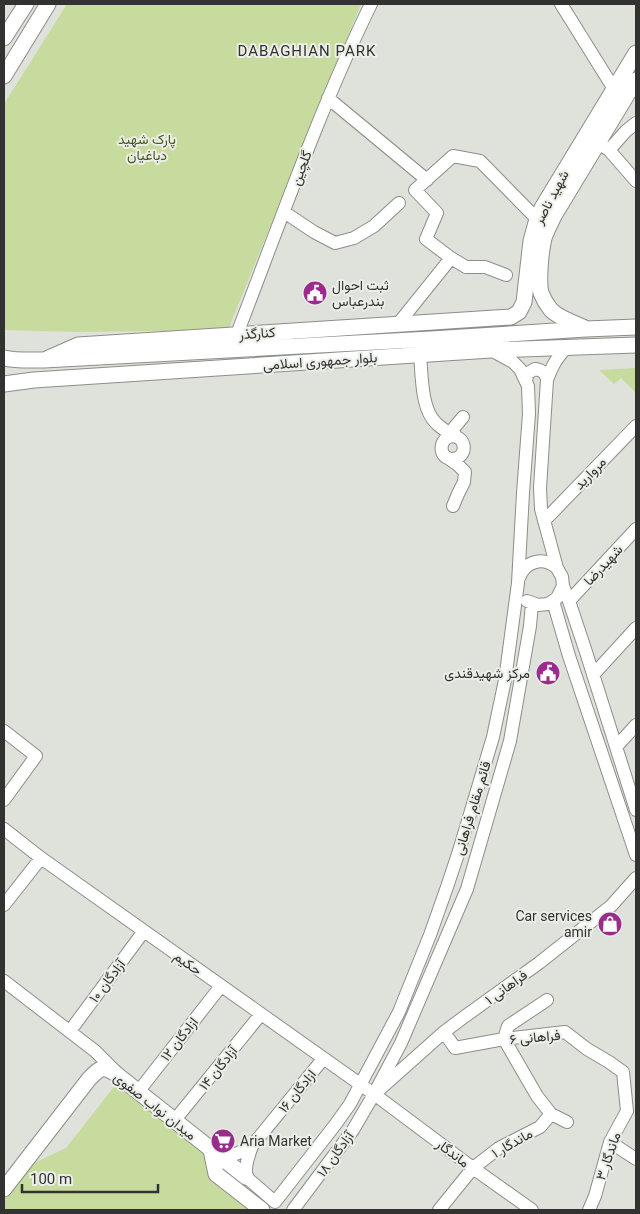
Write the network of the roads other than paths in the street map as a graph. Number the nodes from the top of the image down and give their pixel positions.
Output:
1 (26, 4) edge
2 (48, 4) edge
3 (371, 4) edge
4 (561, 4) edge
5 (4, 38) edge
6 (636, 53) edge
7 (4, 76) edge
8 (636, 80) edge
9 (620, 93) junction
10 (328, 98) junction
11 (636, 123) edge
12 (603, 147) junction
13 (635, 178) edge
14 (427, 180) junction
15 (399, 203) dead end
16 (284, 212) junction
17 (537, 219) junction
18 (451, 258) junction
19 (506, 276) dead end
20 (474, 320) junction
21 (398, 324) junction
22 (636, 327) edge
23 (586, 329) junction
24 (237, 334) junction
25 (431, 339) junction
26 (636, 345) edge
27 (566, 348) junction
28 (490, 350) junction
29 (420, 355) junction
30 (6, 359) edge
31 (44, 360) junction
32 (526, 380) junction
33 (547, 380) junction
34 (4, 384) edge
35 (463, 417) dead end
36 (435, 423) junction
37 (636, 426) edge
38 (453, 436) junction
39 (444, 453) junction
40 (453, 506) dead end
41 (544, 521) junction
42 (636, 529) edge
43 (557, 568) junction
44 (518, 583) junction
45 (563, 586) junction
46 (553, 601) junction
47 (569, 602) junction
48 (532, 604) junction
49 (636, 628) edge
50 (586, 652) junction
51 (570, 656) junction
52 (593, 675) junction
53 (636, 725) edge
54 (4, 731) edge
55 (616, 747) junction
56 (4, 800) edge
57 (636, 810) edge
58 (4, 829) edge
59 (636, 855) edge
60 (41, 858) junction
61 (636, 878) edge
62 (4, 905) edge
63 (144, 931) junction
64 (5, 984) edge
65 (221, 986) junction
66 (547, 1000) dead end
67 (261, 1014) junction
68 (70, 1032) junction
69 (444, 1032) junction
70 (504, 1040) junction
71 (95, 1051) junction
72 (323, 1059) junction
73 (623, 1072) joint
74 (89, 1079) junction
75 (123, 1080) junction
76 (360, 1085) junction
77 (138, 1092) junction
78 (374, 1094) junction
79 (551, 1114) junction
80 (174, 1121) junction
81 (567, 1122) dead end
82 (610, 1142) junction
83 (252, 1146) junction
84 (216, 1154) junction
85 (636, 1159) edge
86 (20, 1167) junction
87 (473, 1168) junction
88 (4, 1169) edge
89 (246, 1178) junction
90 (4, 1189) edge
91 (262, 1210) edge
92 (292, 1210) edge
93 (439, 1210) edge
94 (532, 1210) edge
95 (589, 1210) edge

1 - 5 main road
2 - 7 main road
3 - 10 street, گلچین
4 - 9 street
6 - 9 main road, شهید ناصر
8 - 9 main road, شهید ناصر
9 - 12 main road, شهید ناصر
9 - 17 main road, شهید ناصر
10 - 14 street
10 - 16 street, گلچین
11 - 12 street
12 - 13 street
12 - 23 main road, شهید ناصر
14 - 17 street
14 - 18 street
15 - 16 street
16 - 24 street, گلچین
17 - 20 main road, شهید ناصر
18 - 19 street
18 - 21 street
20 - 21 main road, کنارگذر
20 - 25 main road
21 - 24 main road, کنارگذر
22 - 23 main road, بلوار جمهوری اسلامی
23 - 25 main road, بلوار جمهوری اسلامی
24 - 31 main road, کنارگذر
25 - 31 main road, بلوار جمهوری اسلامی
26 - 27 main road, بلوار جمهوری اسلامی
27 - 28 main road, بلوار جمهوری اسلامی
27 - 33 street
28 - 29 main road, بلوار جمهوری اسلامی
28 - 32 street
29 - 34 main road, بلوار جمهوری اسلامی
29 - 36 street
30 - 31 main road, بلوار جمهوری اسلامی
32 - 33 street
32 - 44 street, قائم مقام فراهانی
33 - 41 street
35 - 38 street
36 - 38 street
36 - 39 street
37 - 41 street, مروارید
38 - 39 street
38 - 39 street
39 - 40 street
41 - 43 street
42 - 47 street, شهیدرضا
43 - 44 street
43 - 45 street
44 - 48 street
44 - 76 street, قائم مقام فراهانی
45 - 46 street
45 - 47 street
46 - 48 street
46 - 51 street
47 - 50 street
48 - 78 street, قائم مقام فراهانی
49 - 52 street
50 - 51 street
50 - 52 street
51 - 59 street
52 - 55 street
53 - 55 street
54 - 56 street
55 - 57 street
58 - 60 street, حکیم
60 - 62 street
60 - 63 street, حکیم
61 - 69 street, فراهانی ۱
63 - 65 street, حکیم
63 - 68 street, آزادگان ۱۰
64 - 68 street
65 - 67 street, حکیم
65 - 77 street, ازادگان ۱۲
66 - 70 street
67 - 72 street, حکیم
67 - 80 street, آزادگان ۱۴
68 - 71 street
69 - 70 street, فراهانی ۶
69 - 78 street, فراهانی ۱
70 - 73 street, فراهانی ۶
70 - 79 street
71 - 74 street
71 - 75 street
72 - 76 street, حکیم
72 - 83 street, ازادگان ۱۶
73 - 82 street, ماندگار ۳
74 - 75 main road, میدان نواب صفوی
74 - 86 main road, میدان نواب صفوی
75 - 77 main road, میدان نواب صفوی
76 - 78 street, حکیم
76 - 89 street, قائم مقام فراهانی
77 - 80 main road, میدان نواب صفوی
78 - 87 street, ماندگار
78 - 92 street, آزادگان ۱۸
79 - 81 street
79 - 87 street, ماندگار ۱
80 - 84 main road, میدان نواب صفوی
82 - 85 street
82 - 95 street, ماندگار ۳
83 - 84 street, ازادگان ۱۶
83 - 89 street, ازادگان ۱۶
84 - 89 main road, میدان نواب صفوی
84 - 91 main road
86 - 88 main road
86 - 90 main road, میدان نواب صفوی
87 - 93 street, ماندگار ۱
87 - 94 street, ماندگار

